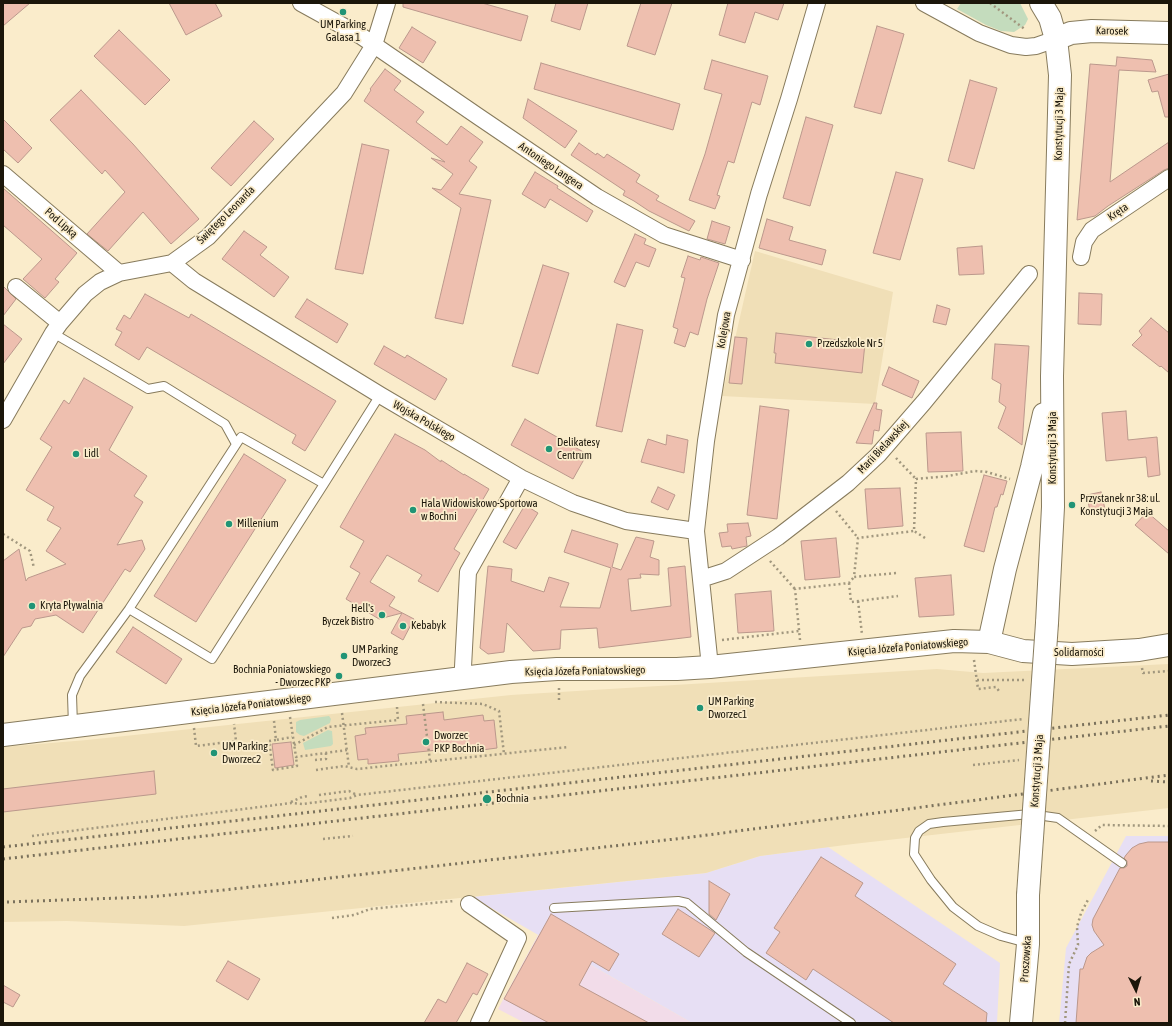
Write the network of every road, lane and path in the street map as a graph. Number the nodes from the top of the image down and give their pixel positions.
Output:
1 (301, 3) edge
2 (387, 3) edge
3 (817, 3) edge
4 (924, 3) edge
5 (990, 3) edge
6 (1041, 3) edge
7 (1026, 30) dead end
8 (1169, 33) edge
9 (1056, 39) junction
10 (374, 44) junction
11 (3, 174) edge
12 (1169, 178) edge
13 (1082, 257) dead end
14 (742, 260) junction
15 (172, 263) junction
16 (119, 273) junction
17 (1029, 274) dead end
18 (16, 287) dead end
19 (56, 328) junction
20 (1052, 376) junction
21 (380, 395) junction
22 (3, 420) edge
23 (236, 444) junction
24 (884, 447) junction
25 (1053, 462) junction
26 (1032, 467) junction
27 (521, 478) junction
28 (916, 479) junction
29 (1012, 479) dead end
30 (324, 484) junction
31 (827, 499) junction
32 (696, 531) junction
33 (914, 531) junction
34 (3, 534) edge
35 (858, 538) junction
36 (925, 538) dead end
37 (760, 549) junction
38 (34, 568) dead end
39 (896, 573) dead end
40 (854, 577) junction
41 (701, 579) junction
42 (849, 583) junction
43 (795, 589) junction
44 (898, 596) dead end
45 (858, 601) junction
46 (129, 609) junction
47 (799, 631) junction
48 (862, 638) dead end
49 (989, 642) junction
50 (801, 645) dead end
51 (1169, 645) edge
52 (709, 657) junction
53 (974, 659) dead end
54 (1149, 667) dead end
55 (1169, 671) edge
56 (465, 678) junction
57 (977, 680) junction
58 (1026, 680) dead end
59 (999, 691) dead end
60 (435, 702) dead end
61 (423, 704) dead end
62 (397, 707) dead end
63 (289, 711) dead end
64 (342, 713) dead end
65 (233, 717) dead end
66 (1030, 718) dead end
67 (274, 719) dead end
68 (193, 722) dead end
69 (344, 725) junction
70 (73, 726) junction
71 (3, 735) edge
72 (292, 738) junction
73 (276, 740) junction
74 (294, 745) junction
75 (568, 747) dead end
76 (347, 750) junction
77 (326, 753) junction
78 (504, 754) junction
79 (296, 757) junction
80 (315, 760) dead end
81 (1020, 760) dead end
82 (430, 762) junction
83 (973, 765) dead end
84 (349, 767) junction
85 (316, 770) dead end
86 (319, 795) dead end
87 (357, 795) junction
88 (308, 796) dead end
89 (291, 802) junction
90 (1169, 826) edge
91 (32, 836) dead end
92 (353, 836) dead end
93 (1087, 837) junction
94 (323, 839) dead end
95 (1122, 863) dead end
96 (1028, 895) joint
97 (1089, 898) dead end
98 (469, 904) joint
99 (554, 908) dead end
100 (332, 918) dead end
101 (1028, 944) junction
102 (479, 1023) edge
103 (851, 1023) edge
104 (1021, 1023) edge
105 (1065, 1023) edge

1 - 10 street, Antoniego Langera
2 - 10 street, Świętego Leonarda
3 - 14 street, Kolejowa
4 - 9 street
5 - 7 path
6 - 9 main road, Konstytucji 3 Maja
8 - 9 main road, Karosek
9 - 20 main road, Konstytucji 3 Maja
10 - 14 street, Antoniego Langera
10 - 15 street, Świętego Leonarda
11 - 16 street, Pod Lipką
12 - 13 street, Kręta
14 - 32 street, Kolejowa
15 - 16 street, Świętego Leonarda
15 - 21 street, Wojska Polskiego
16 - 19 street, Świętego Leonarda
17 - 24 street, Marii Bielawskiej
18 - 19 street
19 - 22 street, Świętego Leonarda
19 - 23 lane
20 - 25 main road, Konstytucji 3 Maja
20 - 26 main road
21 - 27 street, Wojska Polskiego
21 - 30 lane
23 - 30 lane
23 - 46 lane
24 - 28 path
24 - 31 street, Marii Bielawskiej
25 - 26 main road
25 - 96 main road, Konstytucji 3 Maja, bridge
26 - 49 main road
27 - 32 street, Wojska Polskiego
27 - 56 street
28 - 29 path
28 - 33 path
30 - 46 lane
31 - 35 path
31 - 37 street, Marii Bielawskiej
32 - 41 street, Kolejowa
33 - 35 path
33 - 36 path
34 - 38 path
35 - 40 path
37 - 41 street, Marii Bielawskiej
37 - 43 path
39 - 40 path
40 - 42 path
41 - 52 street, Kolejowa
42 - 43 path
42 - 45 path
43 - 47 path
44 - 45 path
45 - 48 path
46 - 70 lane
47 - 50 path
47 - 52 path
49 - 51 main road, Solidarności
49 - 52 main road, Księcia Józefa Poniatowskiego
52 - 56 main road, Księcia Józefa Poniatowskiego
53 - 57 path
54 - 55 path
56 - 70 main road, Księcia Józefa Poniatowskiego
57 - 58 path
57 - 59 path
60 - 78 path
61 - 82 path
62 - 69 path
63 - 72 path
64 - 69 path
65 - 68 path
66 - 87 path
67 - 73 path
69 - 74 path
69 - 76 path
70 - 71 main road, Księcia Józefa Poniatowskiego
72 - 73 path
72 - 74 path
73 - 79 path
74 - 79 path
75 - 78 path
76 - 77 path
76 - 84 path
77 - 79 path
77 - 80 path
78 - 82 path
81 - 83 path
82 - 84 path
84 - 85 path
86 - 87 path
87 - 89 path
88 - 89 path
89 - 91 path
90 - 93 path
92 - 94 path
93 - 95 lane
93 - 101 lane
96 - 101 main road, Proszowska
97 - 105 path
98 - 100 path
98 - 102 street
99 - 103 lane
101 - 104 main road, Proszowska

